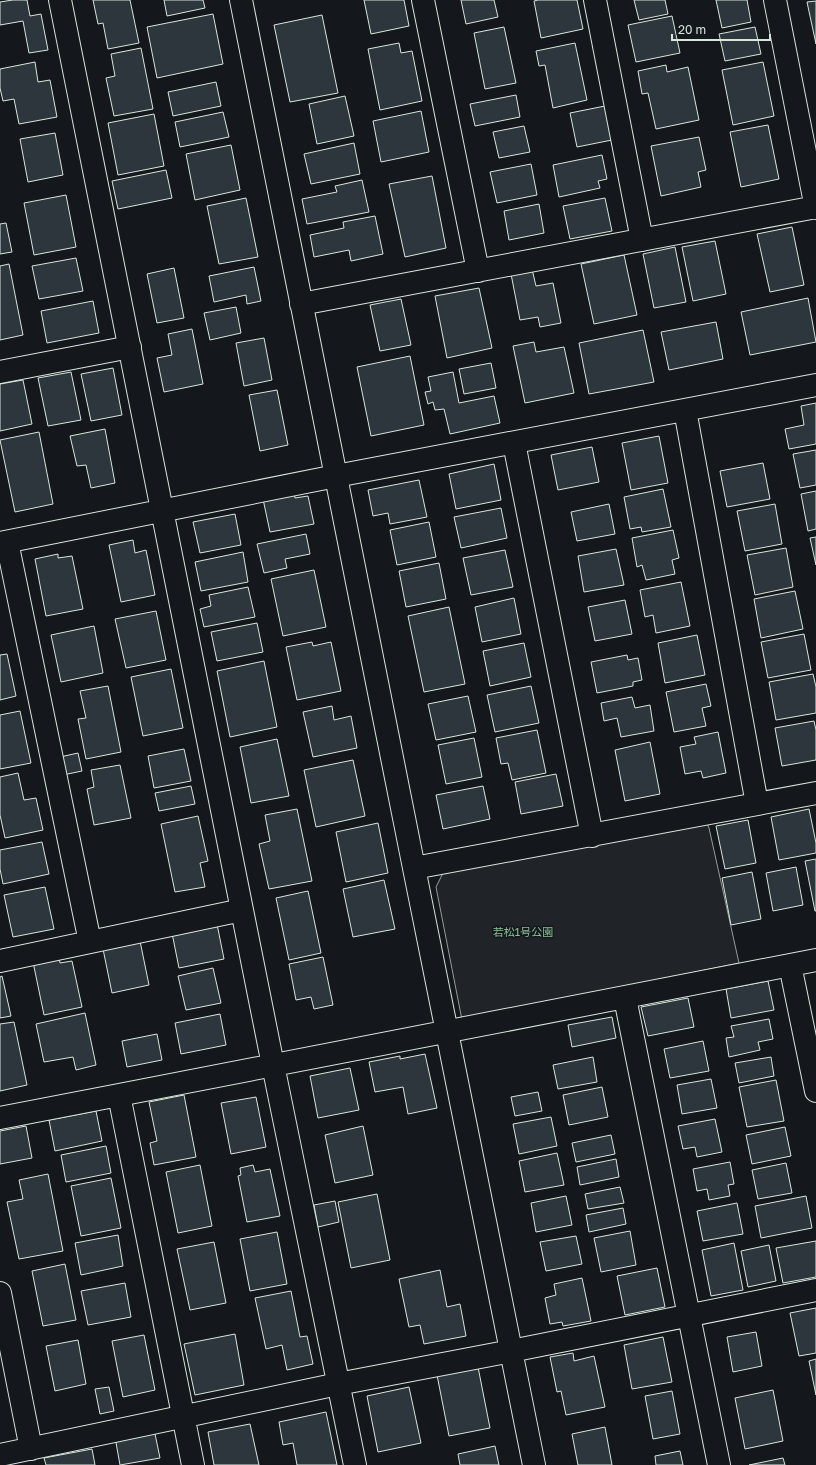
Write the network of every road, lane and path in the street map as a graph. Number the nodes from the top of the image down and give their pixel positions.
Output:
1 (60, 0) edge
2 (241, 0) edge
3 (423, 0) edge
4 (595, 0) edge
5 (774, 0) edge
6 (816, 207) edge
7 (642, 240) junction
8 (478, 272) junction
9 (301, 304) junction
10 (130, 348) junction
11 (0, 372) edge
12 (816, 385) edge
13 (685, 410) junction
14 (514, 443) junction
15 (336, 476) junction
16 (163, 511) junction
17 (3, 542) edge
18 (816, 793) edge
19 (757, 804) junction
20 (592, 836) junction
21 (414, 868) junction
22 (242, 910) junction
23 (90, 942) junction
24 (816, 960) edge
25 (0, 961) edge
26 (790, 965) junction
27 (625, 998) junction
28 (447, 1031) junction
29 (273, 1064) junction
30 (816, 1091) edge
31 (120, 1095) junction
32 (0, 1118) edge
33 (816, 1290) edge
34 (0, 1293) edge
35 (689, 1315) junction
36 (511, 1351) junction
37 (338, 1384) junction
38 (183, 1417) junction
39 (31, 1449) junction
40 (0, 1455) edge
41 (193, 1465) edge
42 (355, 1465) edge
43 (534, 1465) edge
44 (719, 1465) edge

1 - 10 street
2 - 9 street
3 - 8 street
4 - 7 street
5 - 6 street
6 - 7 street
7 - 8 street
8 - 9 street
9 - 15 street
10 - 11 street
10 - 16 street
12 - 13 street
13 - 14 street
13 - 19 street
14 - 15 street
14 - 20 street
15 - 16 street
15 - 21 street
16 - 17 street
16 - 22 street
17 - 23 street
18 - 19 street
19 - 20 street
20 - 21 street
21 - 28 street
22 - 23 street
22 - 29 street
23 - 25 street
24 - 26 street
26 - 27 street
26 - 30 street
27 - 28 street
27 - 35 street
28 - 29 street
28 - 36 street
29 - 31 street
29 - 37 street
31 - 32 street
31 - 38 street
33 - 35 street
34 - 39 street
35 - 36 street
35 - 44 street
36 - 37 street
36 - 43 street
37 - 38 street
37 - 42 street
38 - 39 street
38 - 41 street
39 - 40 street

